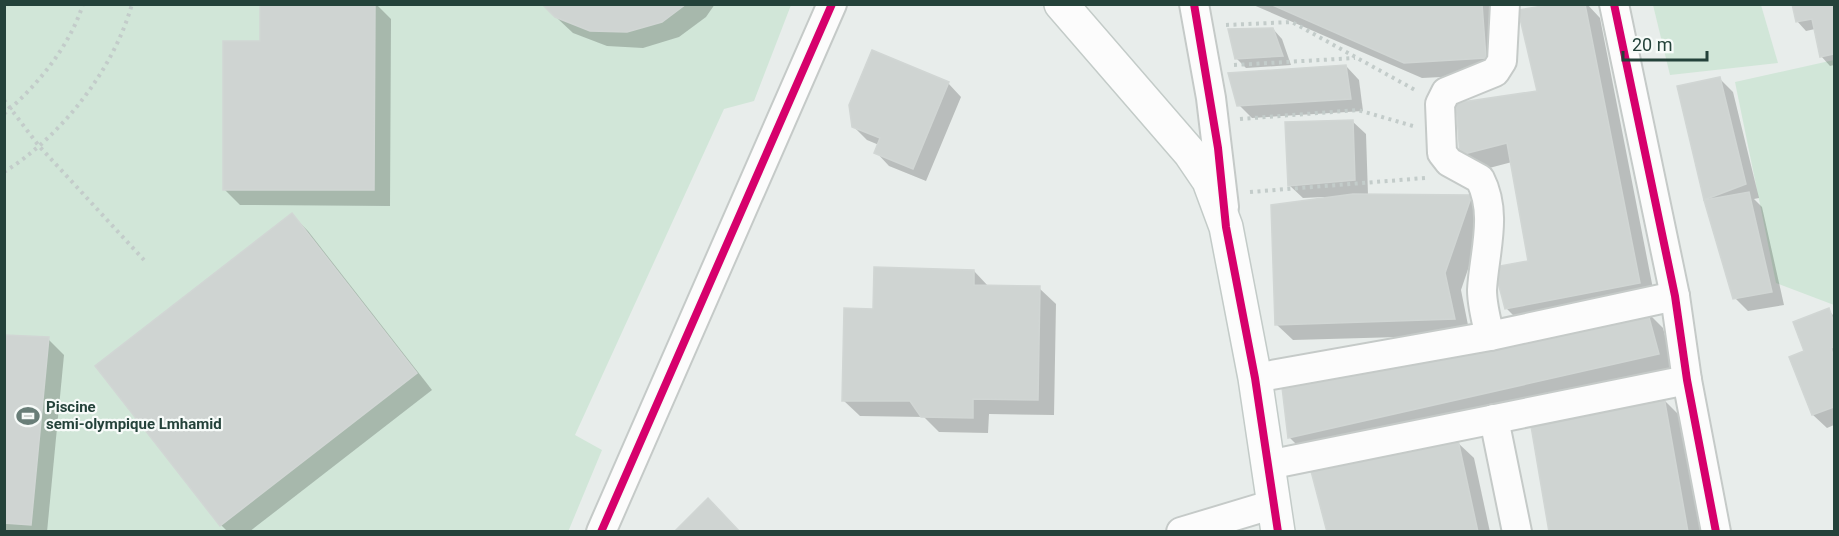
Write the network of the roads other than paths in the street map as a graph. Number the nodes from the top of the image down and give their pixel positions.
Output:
1 (832, 4) edge
2 (1061, 4) edge
3 (1505, 4) edge
4 (1614, 4) edge
5 (1196, 15) edge
6 (1226, 227) junction
7 (1675, 296) junction
8 (1490, 336) junction
9 (1255, 378) junction
10 (1687, 380) junction
11 (1494, 419) junction
12 (1268, 465) junction
13 (1276, 518) edge
14 (601, 531) edge
15 (1181, 531) edge
16 (1517, 531) edge
17 (1716, 531) edge

1 - 14 street
2 - 6 street
3 - 8 street
4 - 7 street
5 - 6 street
6 - 9 street
7 - 8 street
7 - 10 street
8 - 9 street
9 - 12 street
10 - 11 street
10 - 17 street
11 - 12 street
11 - 16 street
12 - 13 street
13 - 15 street

